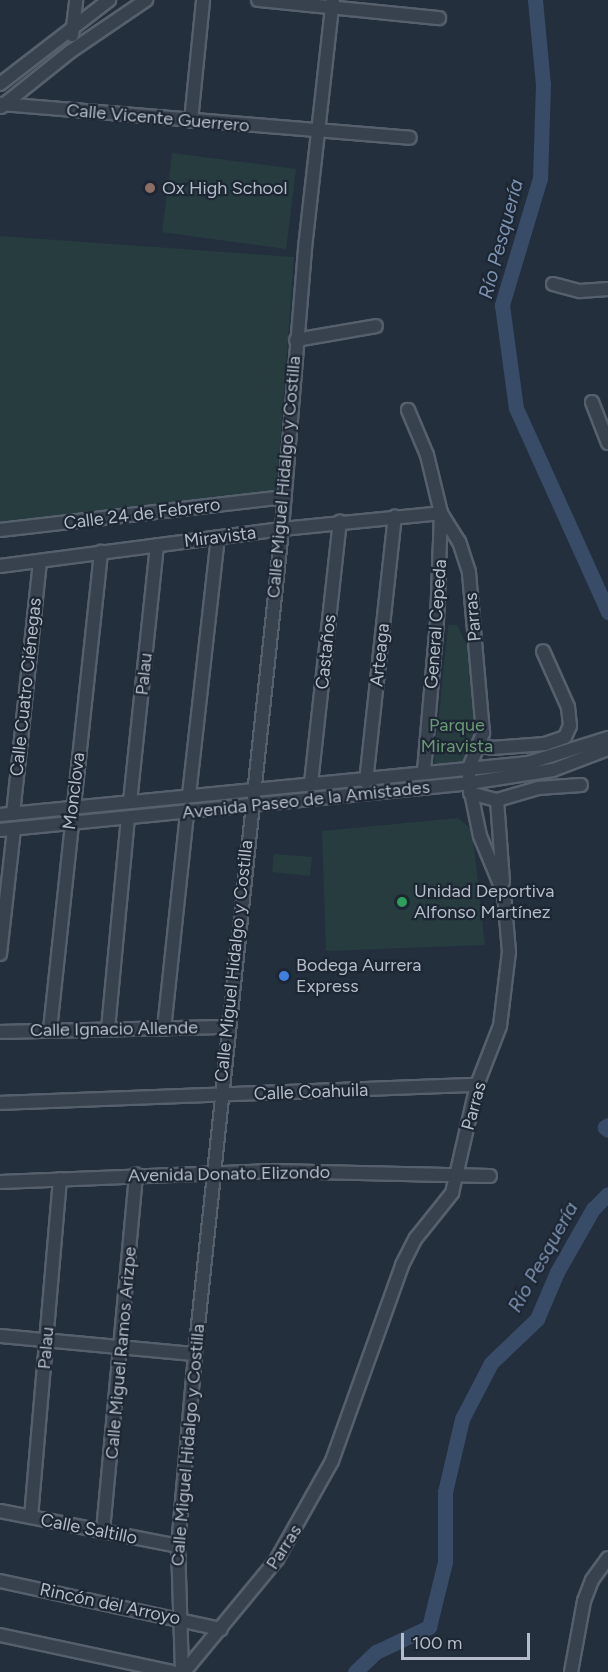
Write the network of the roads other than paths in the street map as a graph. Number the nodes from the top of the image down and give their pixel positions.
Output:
1 (76, 0) edge
2 (109, 0) edge
3 (146, 0) edge
4 (203, 0) edge
5 (258, 0) edge
6 (333, 4) edge
7 (439, 18) dead end
8 (72, 32) junction
9 (71, 51) junction
10 (0, 84) edge
11 (1, 105) edge
12 (191, 122) junction
13 (317, 132) junction
14 (410, 138) dead end
15 (553, 284) dead end
16 (608, 289) edge
17 (376, 326) dead end
18 (296, 340) junction
19 (591, 402) dead end
20 (408, 410) dead end
21 (608, 443) edge
22 (285, 497) junction
23 (441, 513) junction
24 (395, 517) junction
25 (340, 522) junction
26 (282, 529) junction
27 (0, 530) edge
28 (218, 538) junction
29 (157, 545) junction
30 (101, 552) junction
31 (40, 561) junction
32 (0, 566) edge
33 (543, 651) dead end
34 (608, 738) edge
35 (480, 745) junction
36 (608, 749) edge
37 (468, 768) junction
38 (424, 771) junction
39 (366, 777) junction
40 (311, 783) junction
41 (581, 785) dead end
42 (252, 788) junction
43 (470, 788) junction
44 (367, 792) junction
45 (189, 795) junction
46 (497, 800) junction
47 (130, 802) junction
48 (251, 805) junction
49 (72, 808) junction
50 (187, 813) junction
51 (13, 814) junction
52 (0, 815) edge
53 (128, 818) junction
54 (70, 824) junction
55 (14, 829) junction
56 (0, 830) edge
57 (504, 894) junction
58 (0, 954) edge
59 (227, 1027) junction
60 (108, 1029) junction
61 (164, 1029) junction
62 (50, 1030) junction
63 (0, 1032) edge
64 (477, 1085) junction
65 (221, 1095) junction
66 (0, 1103) edge
67 (214, 1172) junction
68 (458, 1174) junction
69 (135, 1175) junction
70 (490, 1176) dead end
71 (60, 1179) junction
72 (0, 1182) edge
73 (0, 1336) edge
74 (47, 1340) junction
75 (121, 1347) junction
76 (195, 1354) junction
77 (0, 1511) edge
78 (31, 1517) junction
79 (103, 1531) junction
80 (178, 1546) junction
81 (608, 1558) edge
82 (0, 1581) edge
83 (178, 1618) junction
84 (220, 1629) junction
85 (0, 1635) edge
86 (172, 1672) edge
87 (183, 1672) edge
88 (571, 1672) edge

1 - 8 street
2 - 8 street
3 - 9 street
4 - 12 street
5 - 6 street
6 - 7 street
6 - 13 street, Calle Miguel Hidalgo y Costilla
8 - 9 street
8 - 10 street
9 - 11 street
11 - 12 street, Calle Vicente Guerrero
12 - 13 street, Calle Vicente Guerrero
13 - 14 street, Calle Vicente Guerrero
13 - 18 street, Calle Miguel Hidalgo y Costilla
15 - 16 street
17 - 18 street
18 - 22 street, Calle Miguel Hidalgo y Costilla
19 - 21 street
20 - 23 street, Parras
22 - 26 street, Calle Miguel Hidalgo y Costilla
22 - 27 street, Calle 24 de Febrero
23 - 24 street, Miravista
23 - 35 street, Parras
23 - 38 street, General Cepeda
24 - 25 street, Miravista
24 - 39 street, Arteaga
25 - 26 street, Miravista
25 - 40 street, Castaños
26 - 28 street, Miravista
26 - 42 street, Calle Miguel Hidalgo y Costilla
28 - 29 street, Miravista
28 - 45 street
29 - 30 street, Miravista
29 - 47 street, Palau
30 - 31 street, Miravista
30 - 49 street, Monclova
31 - 32 street, Miravista
31 - 51 street, Calle Cuatro Ciénegas
33 - 35 street
34 - 37 street, Avenida Paseo de la Amistades
35 - 37 street, Parras
36 - 43 street, Avenida Paseo de la Amistades
37 - 38 street, Avenida Paseo de la Amistades
37 - 43 street, Parras
38 - 39 street, Avenida Paseo de la Amistades
39 - 40 street, Avenida Paseo de la Amistades
39 - 44 street, Arteaga
40 - 42 street, Avenida Paseo de la Amistades
41 - 46 street
42 - 45 street, Avenida Paseo de la Amistades
42 - 48 street, Calle Miguel Hidalgo y Costilla
43 - 44 street, Avenida Paseo de la Amistades
43 - 46 street
43 - 57 street, Parras
44 - 48 street, Avenida Paseo de la Amistades
45 - 47 street, Avenida Paseo de la Amistades
46 - 57 street
47 - 49 street, Avenida Paseo de la Amistades
48 - 50 street, Avenida Paseo de la Amistades
48 - 59 street, Calle Miguel Hidalgo y Costilla
49 - 51 street, Avenida Paseo de la Amistades
49 - 54 street, Monclova
50 - 53 street, Avenida Paseo de la Amistades
50 - 61 street
51 - 52 street, Avenida Paseo de la Amistades
53 - 54 street, Avenida Paseo de la Amistades
53 - 60 street
54 - 55 street, Avenida Paseo de la Amistades
54 - 62 street, Monclova
55 - 56 street, Avenida Paseo de la Amistades
55 - 58 street
57 - 64 street, Parras
59 - 61 street, Calle Ignacio Allende
59 - 65 street, Calle Miguel Hidalgo y Costilla
60 - 61 street, Calle Ignacio Allende
60 - 62 street, Calle Ignacio Allende
62 - 63 street, Calle Ignacio Allende
64 - 65 street, Calle Coahuila
64 - 68 street, Parras
65 - 66 street, Calle Coahuila
65 - 67 street, Calle Miguel Hidalgo y Costilla
67 - 68 street, Avenida Donato Elizondo
67 - 69 street, Avenida Donato Elizondo
67 - 76 street, Calle Miguel Hidalgo y Costilla
68 - 70 street, Avenida Donato Elizondo
68 - 84 street, Parras
69 - 71 street, Avenida Donato Elizondo
69 - 75 street, Calle Miguel Ramos Arizpe
71 - 72 street, Avenida Donato Elizondo
71 - 74 street, Palau
73 - 74 street
74 - 75 street
74 - 78 street, Palau
75 - 76 street
75 - 79 street, Calle Miguel Ramos Arizpe
76 - 80 street, Calle Miguel Hidalgo y Costilla
77 - 78 street, Calle Saltillo
78 - 79 street, Calle Saltillo
79 - 80 street, Calle Saltillo
80 - 83 street, Calle Miguel Hidalgo y Costilla
81 - 88 street
82 - 83 street, Rincón del Arroyo
83 - 84 street, Rincón del Arroyo
83 - 87 street, Calle Miguel Hidalgo y Costilla
84 - 87 street, Parras
85 - 86 street

